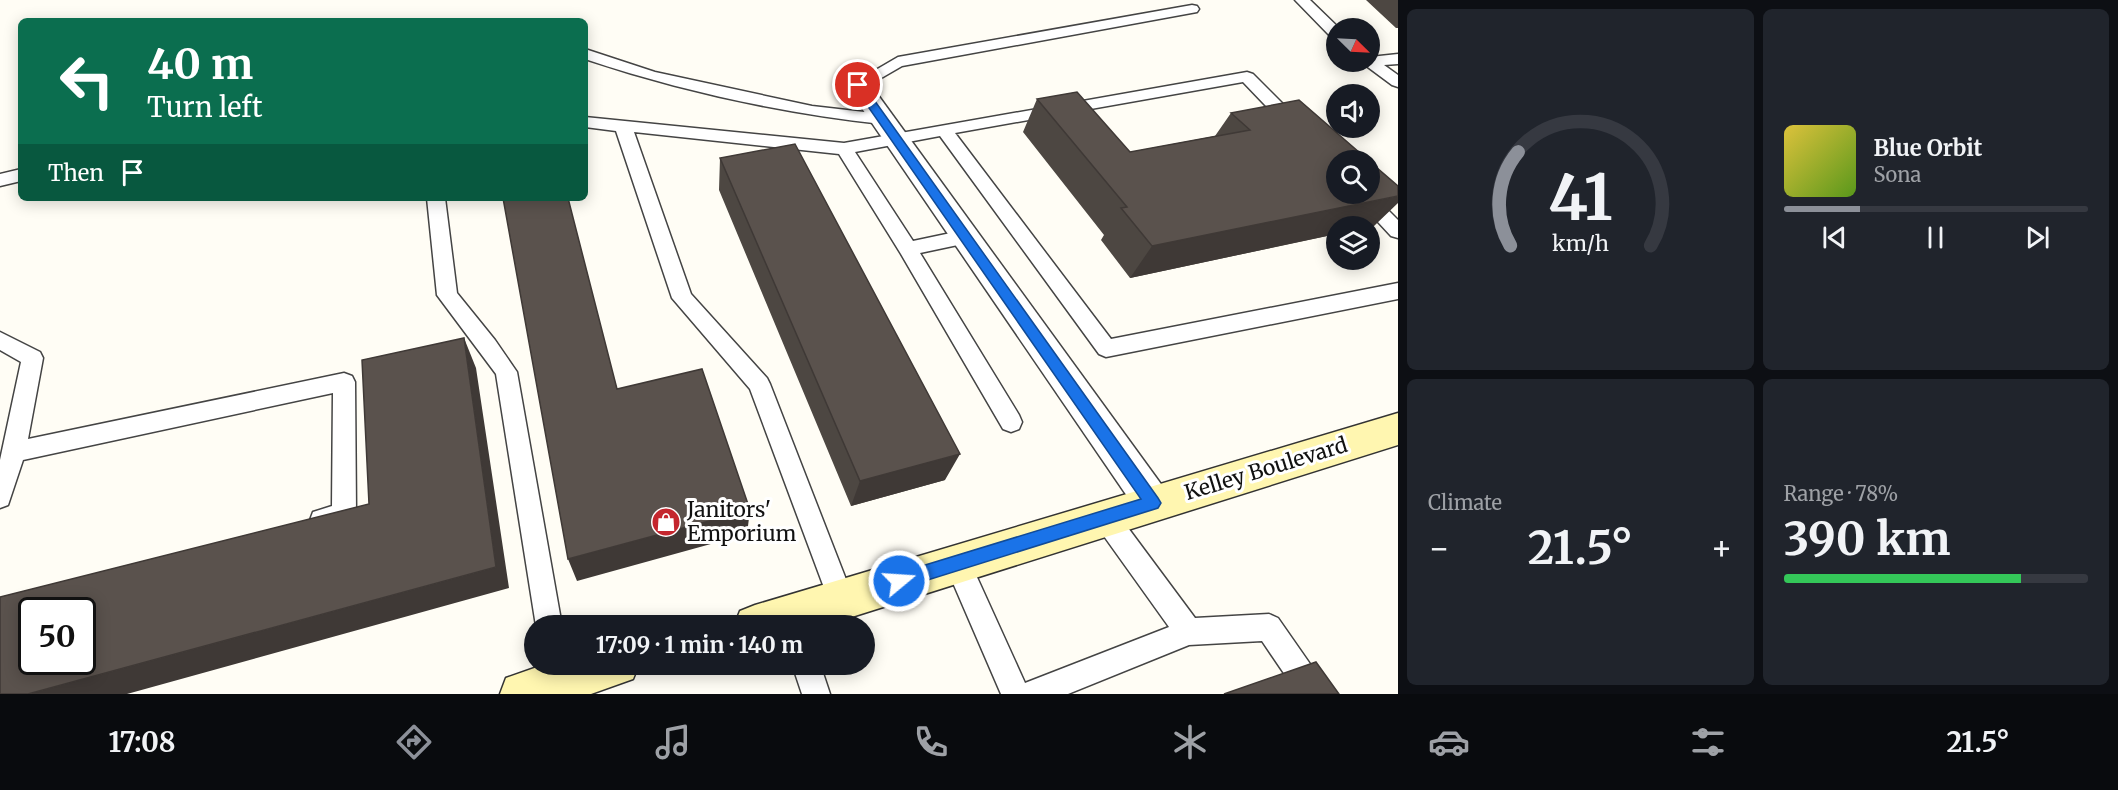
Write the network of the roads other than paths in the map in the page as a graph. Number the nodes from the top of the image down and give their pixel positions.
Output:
1 (1302, 0) edge
2 (1192, 9) dead end
3 (1326, 24) edge
4 (588, 55) edge
5 (1398, 59) edge
6 (1380, 61) edge
7 (1380, 70) edge
8 (1398, 82) edge
9 (858, 85) joint
10 (588, 122) edge
11 (623, 126) junction
12 (889, 129) junction
13 (944, 130) junction
14 (1304, 135) edge
15 (844, 149) junction
16 (18, 176) edge
17 (0, 180) edge
18 (436, 201) edge
19 (1371, 204) edge
20 (1398, 231) edge
21 (965, 237) junction
22 (908, 249) junction
23 (1398, 291) edge
24 (0, 340) edge
25 (488, 346) junction
26 (466, 351) edge
27 (1011, 422) dead end
28 (1398, 429) edge
29 (14, 452) junction
30 (0, 497) edge
31 (1153, 503) junction
32 (1105, 518) junction
33 (298, 526) edge
34 (957, 562) junction
35 (841, 600) junction
36 (547, 615) edge
37 (798, 615) edge
38 (1189, 632) junction
39 (571, 675) edge
40 (810, 675) edge
41 (546, 681) edge
42 (816, 694) edge
43 (1015, 694) edge
44 (1033, 694) edge
45 (1314, 694) edge

1 - 3 lane
2 - 9 lane
4 - 12 lane
5 - 6 lane
7 - 8 lane
9 - 12 street
10 - 11 lane
11 - 15 lane
11 - 35 lane
12 - 13 lane
12 - 15 lane
12 - 21 street
13 - 14 lane
13 - 23 lane
15 - 22 lane
16 - 17 lane
18 - 25 lane
19 - 20 lane
21 - 22 lane
21 - 31 street
22 - 27 lane
24 - 29 lane
25 - 26 lane
25 - 36 lane
28 - 31 main road, Kelley Boulevard
29 - 30 lane
29 - 33 lane
31 - 32 main road, Kelley Boulevard
32 - 34 main road, Kelley Boulevard
32 - 38 lane
34 - 35 main road, Kelley Boulevard
34 - 43 lane
35 - 37 main road, Kelley Boulevard
38 - 44 lane
38 - 45 lane
39 - 41 main road
40 - 42 lane

